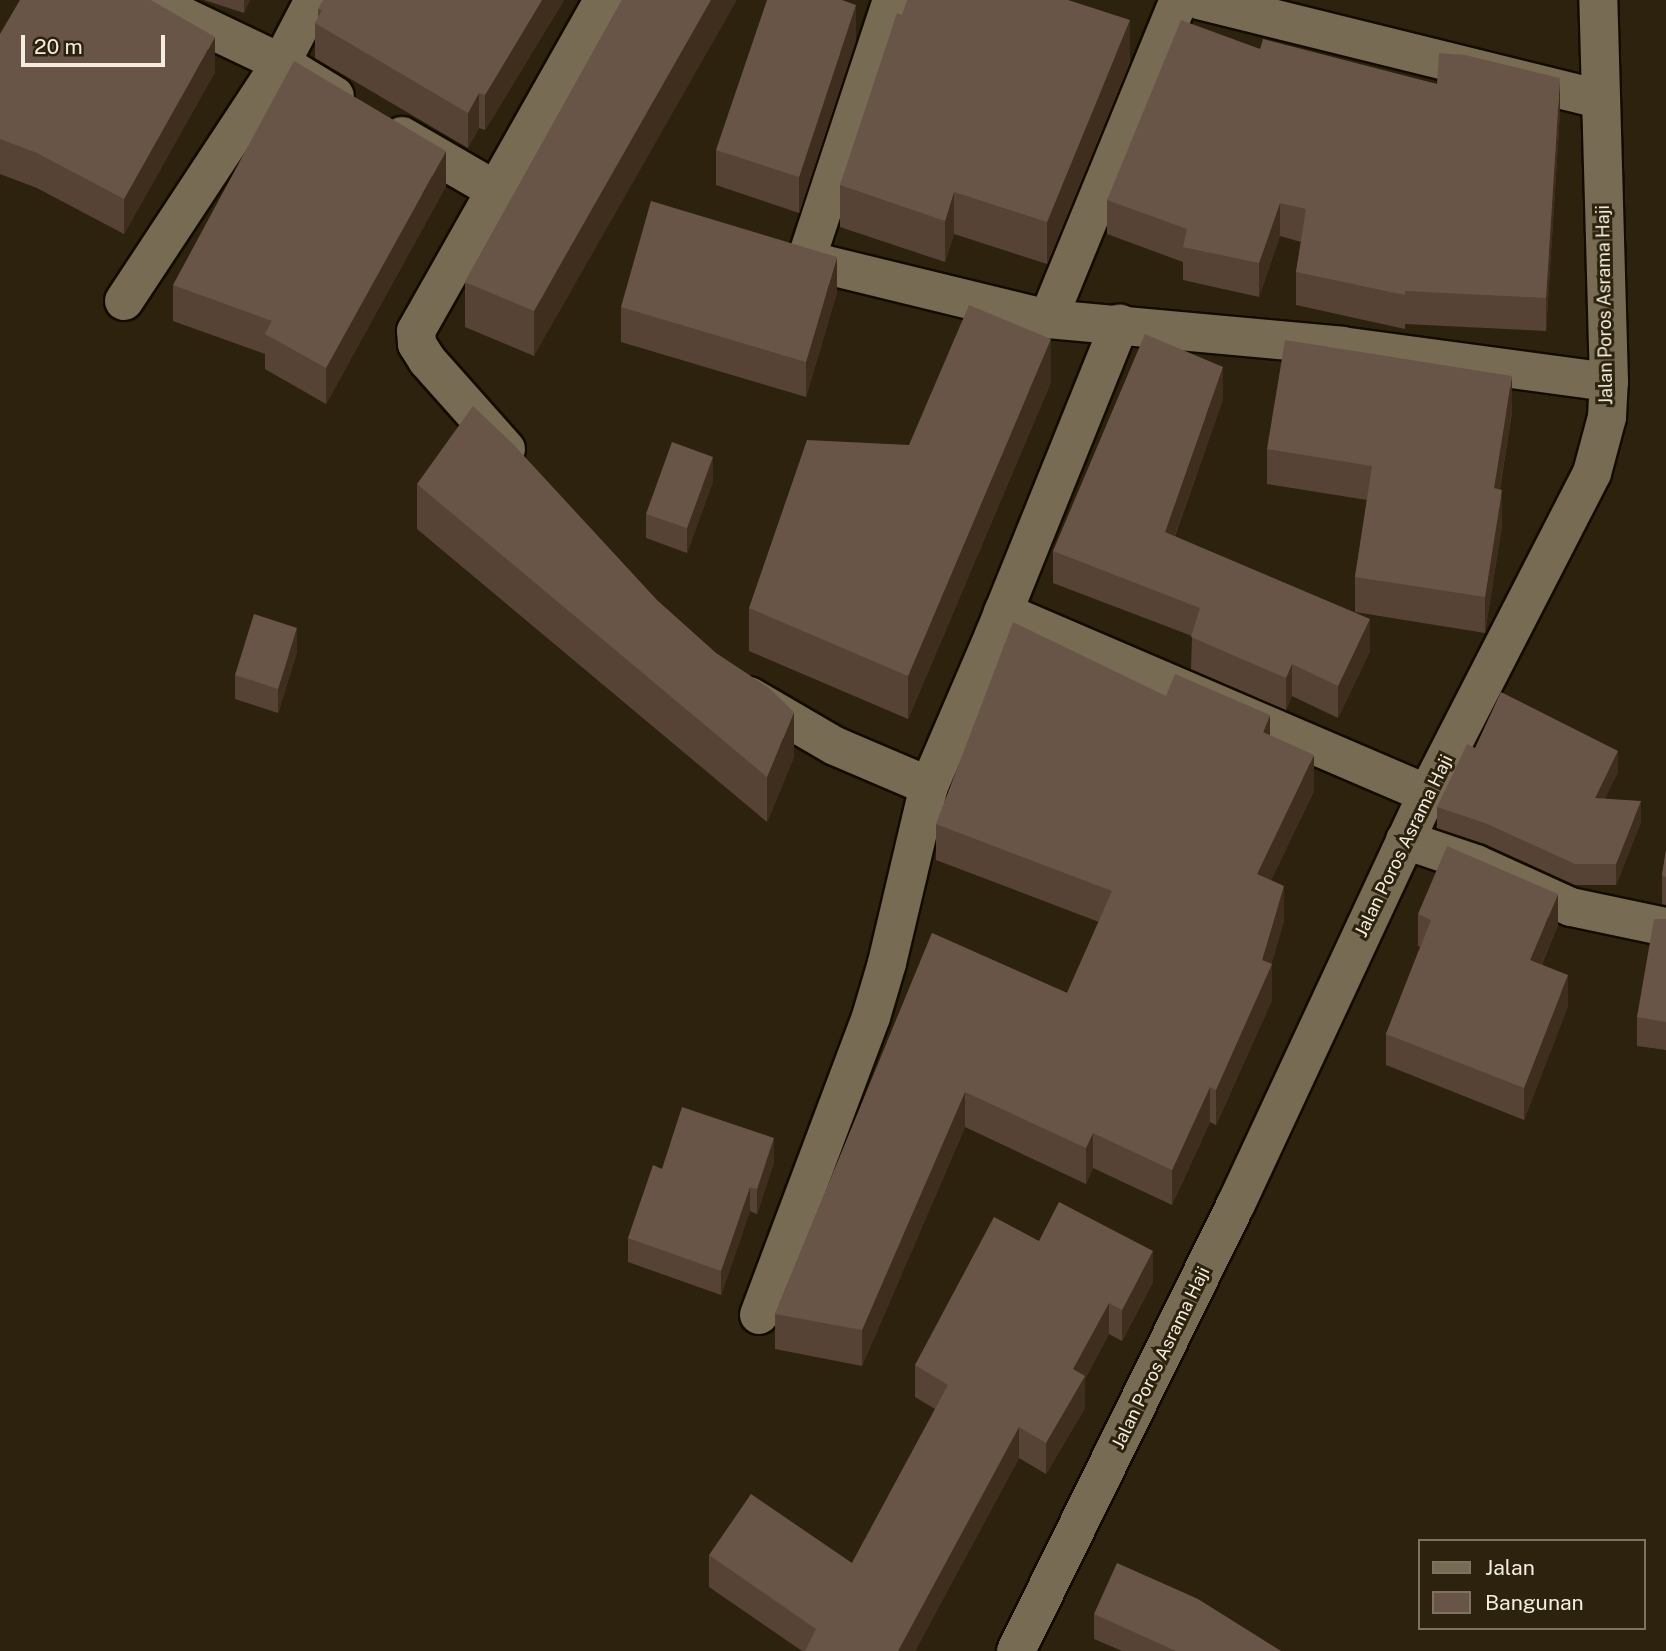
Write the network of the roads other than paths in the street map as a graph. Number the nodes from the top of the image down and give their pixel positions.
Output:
1 (149, 0) edge
2 (314, 0) edge
3 (603, 0) edge
4 (892, 0) edge
5 (1179, 0) edge
6 (1199, 0) edge
7 (1598, 0) edge
8 (281, 63) junction
9 (1599, 99) junction
10 (497, 191) junction
11 (768, 248) edge
12 (806, 260) junction
13 (124, 301) dead end
14 (1048, 318) junction
15 (1120, 323) junction
16 (1609, 382) junction
17 (533, 480) edge
18 (1003, 612) junction
19 (720, 673) edge
20 (929, 786) junction
21 (1427, 794) junction
22 (1405, 840) junction
23 (1666, 928) edge
24 (759, 1315) dead end
25 (1016, 1651) edge

1 - 8 street
2 - 8 street
3 - 10 street
4 - 12 street
5 - 14 street
6 - 9 street
7 - 9 street, Jalan Poros Asrama Haji
8 - 10 street
8 - 13 street
9 - 16 street, Jalan Poros Asrama Haji
10 - 17 street
11 - 12 street
12 - 14 street
14 - 15 street
15 - 16 street
15 - 18 street
16 - 21 street, Jalan Poros Asrama Haji
18 - 20 street
18 - 21 street
19 - 20 street
20 - 24 street
21 - 22 street, Jalan Poros Asrama Haji
22 - 23 street
22 - 25 street, Jalan Poros Asrama Haji

